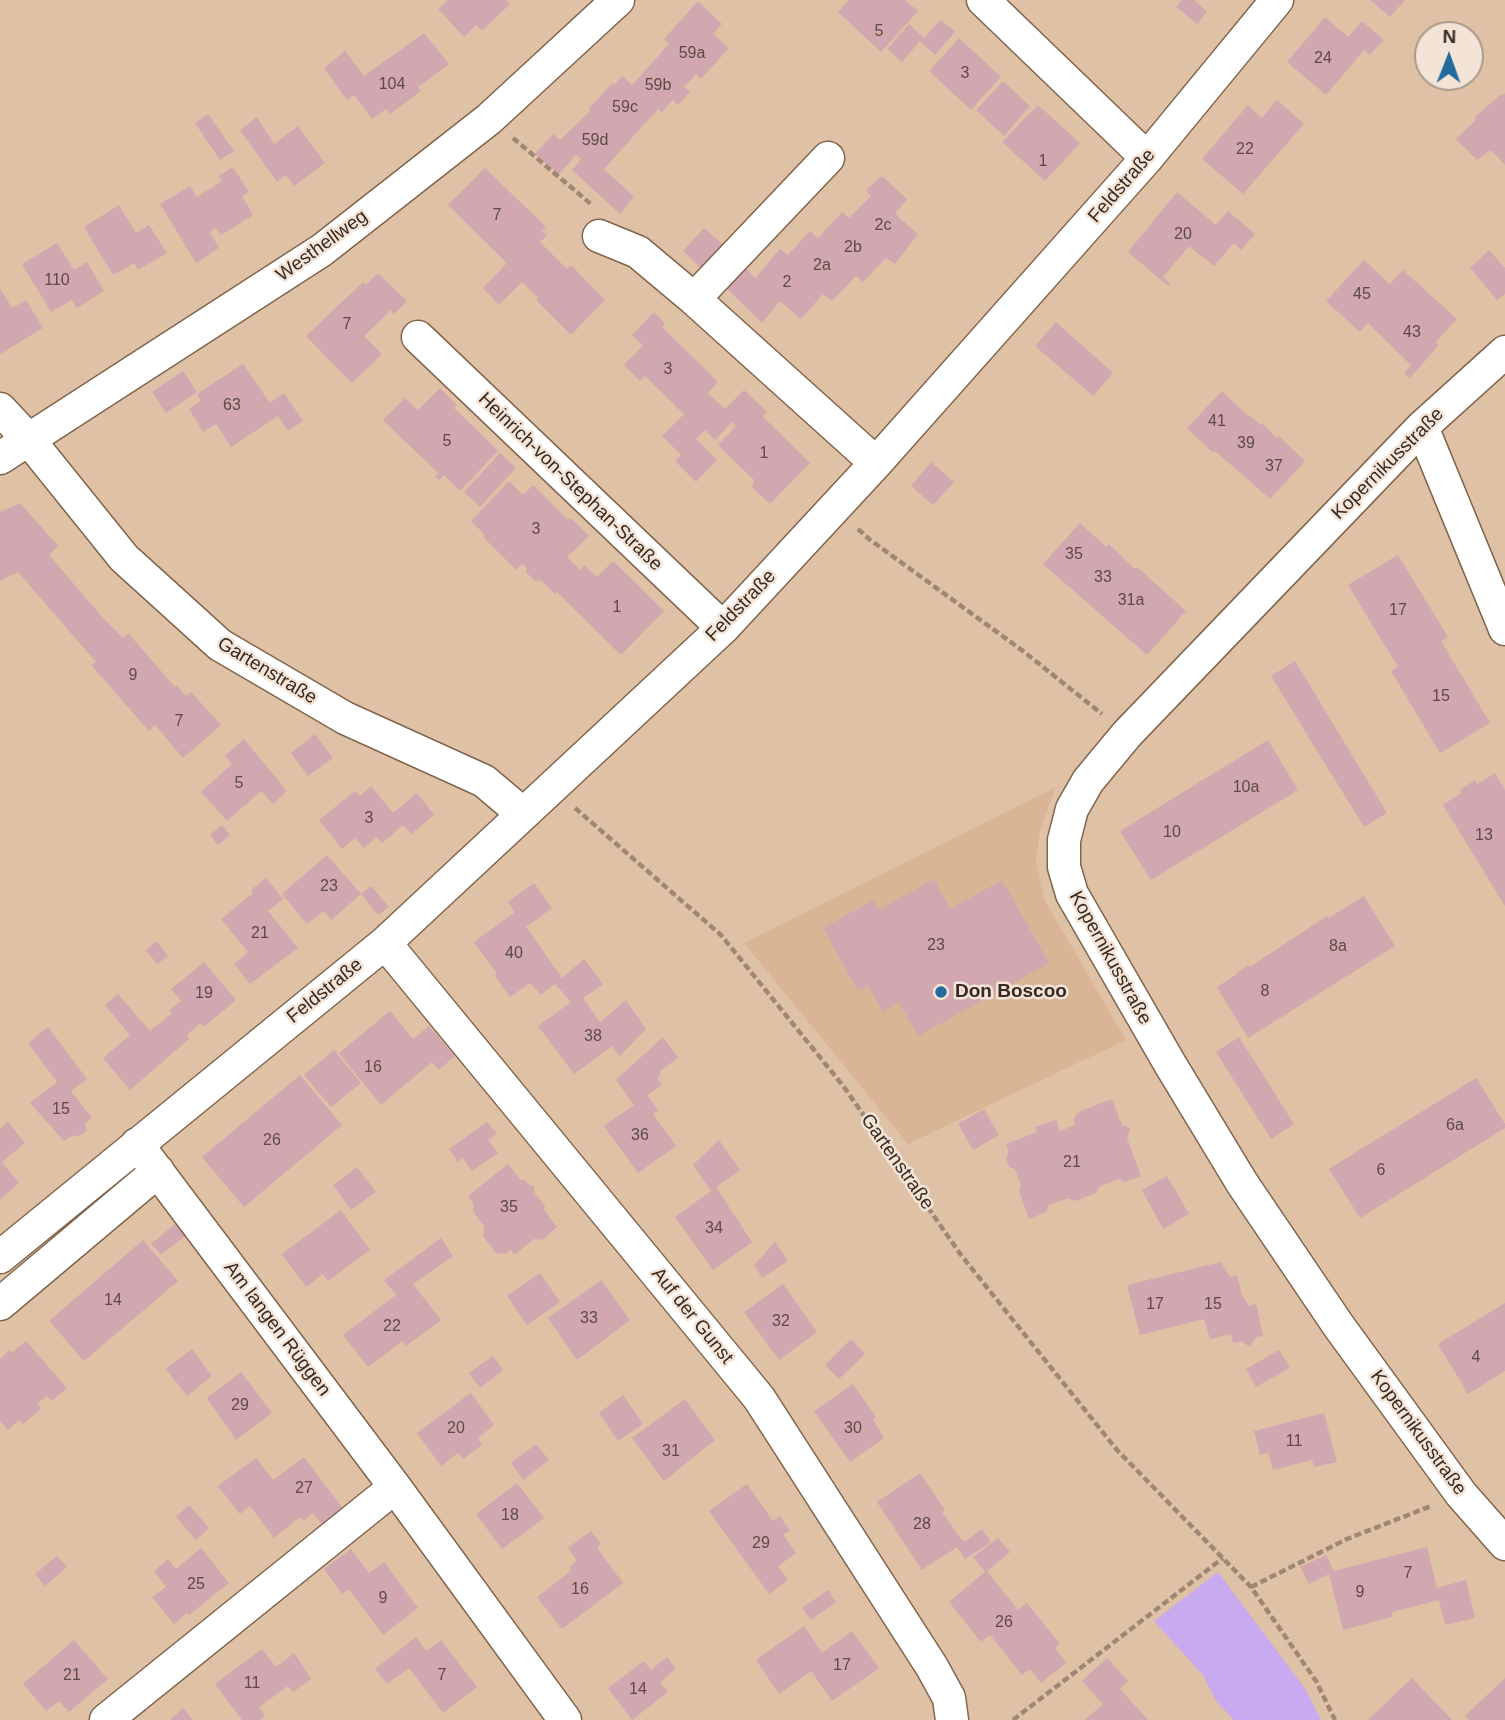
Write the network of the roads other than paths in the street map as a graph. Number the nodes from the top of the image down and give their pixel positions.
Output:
1 (618, 0) edge
2 (983, 0) edge
3 (1277, 0) edge
4 (828, 158) dead end
5 (1147, 158) junction
6 (599, 236) road end
7 (694, 299) junction
8 (418, 337) dead end
9 (1505, 352) edge
10 (0, 409) edge
11 (1422, 427) junction
12 (29, 440) junction
13 (0, 458) edge
14 (876, 463) junction
15 (723, 628) junction
16 (1505, 629) edge
17 (522, 813) junction
18 (385, 943) junction
19 (137, 1144) junction
20 (158, 1171) junction
21 (0, 1257) edge
22 (0, 1304) edge
23 (395, 1487) junction
24 (1505, 1545) edge
25 (106, 1720) edge
26 (565, 1720) edge
27 (952, 1720) edge

1 - 12 street, Westhellweg
2 - 5 street
3 - 5 street, Feldstraße
4 - 7 street
5 - 14 street, Feldstraße
6 - 7 street
7 - 14 street
8 - 15 street, Heinrich-von-Stephan-Straße
9 - 11 street, Kopernikusstraße
10 - 12 street, Gartenstraße
11 - 16 street
11 - 24 street, Kopernikusstraße
12 - 13 street, Westhellweg
12 - 17 street, Gartenstraße
14 - 15 street, Feldstraße
15 - 17 street, Feldstraße
17 - 18 street, Feldstraße
18 - 19 street, Feldstraße
18 - 27 street, Auf der Gunst
19 - 20 street
19 - 21 street, Feldstraße
20 - 22 street
20 - 23 street, Am langen Rüggen
23 - 25 street
23 - 26 street, Am langen Rüggen

